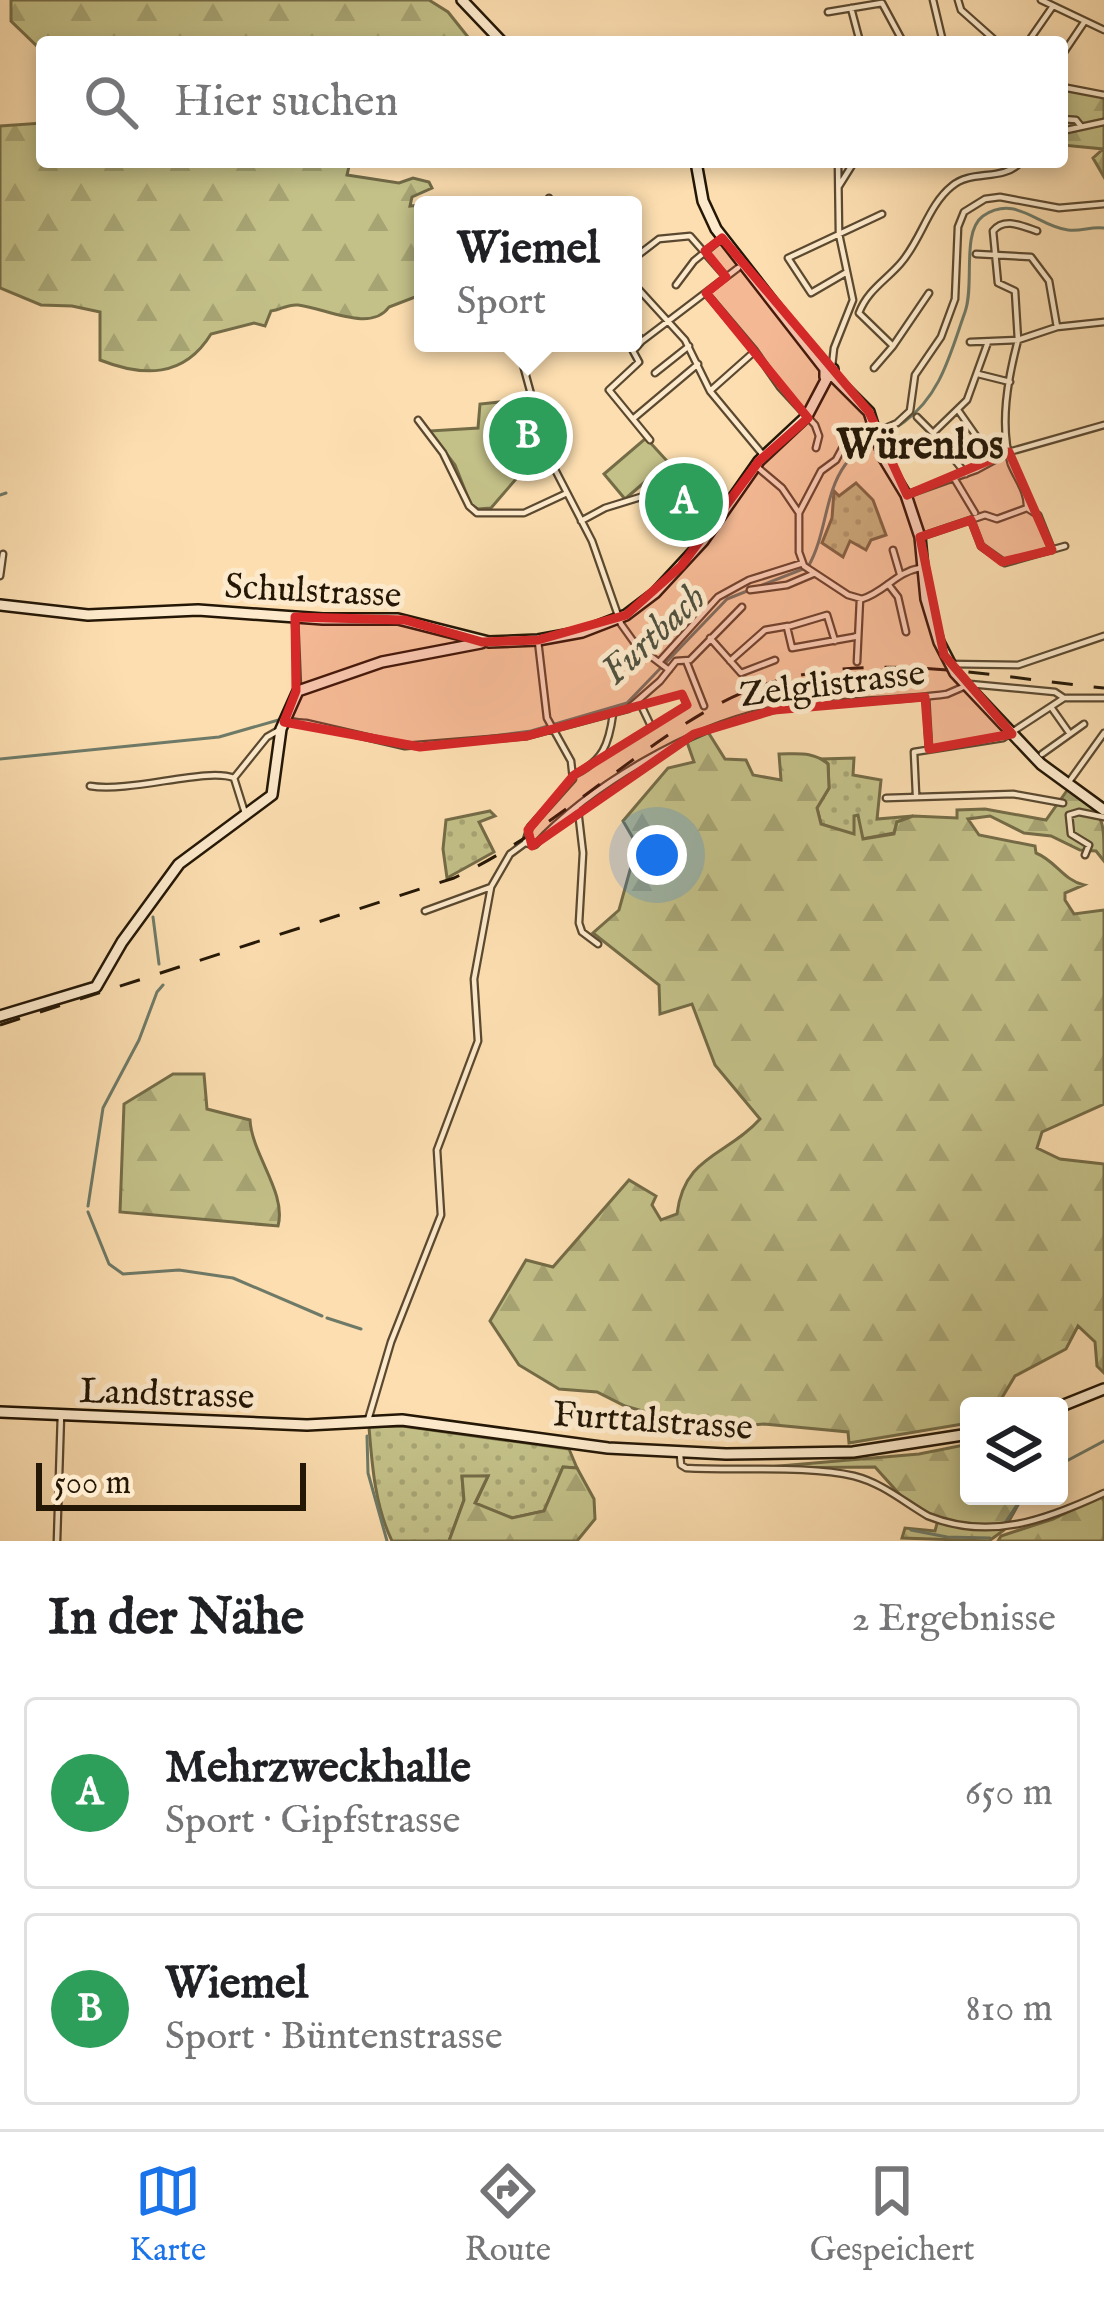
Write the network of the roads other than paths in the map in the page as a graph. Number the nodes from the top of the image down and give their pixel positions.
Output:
1 (462, 0) edge
2 (933, 0) edge
3 (958, 0) edge
4 (1041, 0) edge
5 (1053, 6) junction
6 (850, 8) junction
7 (828, 12) dead end
8 (1085, 21) junction
9 (1104, 30) edge
10 (496, 36) edge
11 (858, 36) edge
12 (900, 36) edge
13 (944, 36) edge
14 (990, 36) edge
15 (1032, 36) edge
16 (1068, 46) edge
17 (1068, 88) edge
18 (1104, 95) edge
19 (1068, 119) edge
20 (1104, 122) edge
21 (1079, 125) junction
22 (1068, 129) edge
23 (697, 168) edge
24 (838, 168) edge
25 (850, 168) edge
26 (1013, 168) edge
27 (839, 186) junction
28 (1104, 204) edge
29 (882, 214) dead end
30 (1036, 231) dead end
31 (838, 234) junction
32 (722, 238) junction
33 (706, 251) junction
34 (642, 252) edge
35 (976, 254) dead end
36 (995, 254) junction
37 (738, 268) dead end
38 (847, 272) junction
39 (726, 277) junction
40 (676, 285) dead end
41 (642, 292) edge
42 (706, 293) junction
43 (928, 293) dead end
44 (855, 313) junction
45 (670, 322) junction
46 (1104, 322) edge
47 (1058, 327) junction
48 (1018, 340) junction
49 (642, 341) edge
50 (970, 342) dead end
51 (988, 342) junction
52 (689, 346) junction
53 (893, 346) junction
54 (755, 351) junction
55 (519, 352) edge
56 (634, 352) edge
57 (698, 364) junction
58 (874, 368) dead end
59 (829, 372) junction
60 (655, 373) dead end
61 (977, 374) junction
62 (1010, 382) junction
63 (710, 391) junction
64 (958, 410) junction
65 (806, 416) junction
66 (917, 417) dead end
67 (634, 418) junction
68 (418, 420) dead end
69 (1104, 425) edge
70 (933, 433) junction
71 (876, 434) junction
72 (650, 440) dead end
73 (816, 448) dead end
74 (1009, 452) junction
75 (764, 456) junction
76 (993, 461) junction
77 (756, 466) junction
78 (966, 474) junction
79 (954, 478) junction
80 (567, 494) junction
81 (907, 495) junction
82 (1027, 508) junction
83 (799, 513) junction
84 (720, 516) junction
85 (973, 516) junction
86 (581, 520) junction
87 (920, 537) junction
88 (1065, 546) dead end
89 (893, 550) dead end
90 (1052, 550) junction
91 (3, 554) dead end
92 (807, 568) junction
93 (920, 568) junction
94 (900, 574) junction
95 (0, 576) edge
96 (761, 582) junction
97 (888, 584) junction
98 (750, 590) dead end
99 (860, 598) junction
100 (0, 605) edge
101 (742, 607) dead end
102 (295, 617) junction
103 (619, 618) junction
104 (788, 626) junction
105 (906, 632) dead end
106 (857, 636) junction
107 (1104, 636) edge
108 (710, 638) junction
109 (538, 640) junction
110 (835, 641) junction
111 (482, 642) junction
112 (775, 660) dead end
113 (730, 661) junction
114 (857, 662) dead end
115 (687, 663) junction
116 (950, 664) junction
117 (665, 666) junction
118 (966, 687) junction
119 (298, 691) junction
120 (926, 697) junction
121 (1064, 698) junction
122 (1104, 698) edge
123 (639, 701) junction
124 (704, 706) dead end
125 (1051, 707) junction
126 (613, 713) junction
127 (284, 722) junction
128 (1084, 724) dead end
129 (651, 726) dead end
130 (551, 727) junction
131 (1104, 733) edge
132 (1012, 734) junction
133 (1070, 734) junction
134 (929, 749) junction
135 (1042, 754) dead end
136 (574, 775) junction
137 (234, 778) junction
138 (1071, 779) dead end
139 (90, 786) dead end
140 (916, 794) junction
141 (886, 798) dead end
142 (1063, 803) dead end
143 (578, 808) junction
144 (245, 813) junction
145 (569, 814) junction
146 (1104, 814) edge
147 (577, 818) junction
148 (525, 843) junction
149 (1085, 855) dead end
150 (491, 887) junction
151 (425, 910) dead end
152 (598, 944) dead end
153 (0, 1016) edge
154 (1104, 1389) edge
155 (1068, 1403) edge
156 (0, 1412) edge
157 (61, 1414) junction
158 (368, 1420) junction
159 (332, 1424) joint
160 (960, 1435) edge
161 (680, 1457) junction
162 (1102, 1496) edge
163 (57, 1541) edge

1 - 10 main road
2 - 13 street
3 - 14 street
4 - 5 street
5 - 8 street
5 - 15 street
6 - 7 street
6 - 11 street
6 - 12 street
8 - 9 street
8 - 16 street
17 - 18 street
19 - 21 street
20 - 21 street
21 - 22 street
23 - 32 main road
24 - 27 street
25 - 27 street
26 - 44 street
27 - 31 street
28 - 71 street
29 - 31 street
30 - 36 street
31 - 38 street
31 - 38 street
32 - 33 street
32 - 59 main road
33 - 34 street
33 - 39 street
33 - 40 street
35 - 36 street
36 - 47 street
36 - 48 street
37 - 39 street
38 - 44 street
39 - 42 street
41 - 45 street
42 - 45 street
42 - 54 street
43 - 53 street
44 - 53 street
44 - 59 street
45 - 49 street
45 - 52 street
46 - 47 street
47 - 48 street
48 - 51 street
48 - 62 street
50 - 51 street
51 - 61 street
52 - 57 street
52 - 60 street
53 - 58 street
54 - 63 street
54 - 65 street
55 - 80 street
56 - 67 street
57 - 63 street
57 - 67 street
59 - 65 main road, Schulstrasse
59 - 71 main road
61 - 62 street
61 - 64 street
62 - 74 street
63 - 75 street
64 - 70 street
64 - 76 street
65 - 73 street
65 - 75 main road, Schulstrasse
66 - 70 street
67 - 72 street
68 - 80 street
69 - 74 street
70 - 78 street
71 - 81 main road
71 - 83 street
74 - 76 street
74 - 82 street
75 - 77 main road, Schulstrasse
76 - 78 street
77 - 83 street
77 - 84 main road, Schulstrasse
78 - 79 street
79 - 81 street
79 - 85 street
80 - 86 street
81 - 87 main road
82 - 85 street
82 - 90 street
83 - 92 street
84 - 86 street
84 - 103 main road, Schulstrasse
85 - 87 street
85 - 90 street
86 - 103 street
87 - 93 main road
88 - 90 street
89 - 94 street
91 - 95 street
92 - 96 street
92 - 96 street
92 - 99 street
93 - 94 street
93 - 116 main road
94 - 97 street
96 - 98 street
96 - 117 street
97 - 99 street
97 - 105 street
99 - 106 street
100 - 102 main road, Schulstrasse
101 - 108 street
102 - 111 main road, Schulstrasse
102 - 119 street
103 - 109 main road, Schulstrasse
103 - 117 street
104 - 110 street
104 - 110 street
104 - 113 street
106 - 110 street
106 - 114 street
107 - 116 street
108 - 113 street
108 - 115 street
109 - 111 main road, Schulstrasse
109 - 130 street
111 - 119 main road
112 - 113 street
115 - 117 street
115 - 124 street
116 - 118 main road
117 - 123 street
118 - 120 street, Zelglistrasse
118 - 121 street, Zelglistrasse
118 - 132 main road
119 - 127 main road
120 - 134 street
120 - 143 street, Zelglistrasse
121 - 122 street, Zelglistrasse
121 - 125 street
123 - 126 street
123 - 129 street
125 - 132 street
125 - 133 street
126 - 130 street
126 - 136 street
127 - 130 street
127 - 137 street
127 - 144 main road
128 - 133 street
130 - 136 street
131 - 138 street
132 - 134 street
132 - 146 main road
133 - 135 street
134 - 140 street
136 - 148 street
137 - 139 street
137 - 144 street
140 - 141 street
140 - 142 street
143 - 145 street, Zelglistrasse
143 - 147 street
144 - 153 main road
145 - 147 street
145 - 148 street, Zelglistrasse
146 - 149 street
147 - 152 street
148 - 150 street
150 - 151 street
150 - 158 street
154 - 155 main road
156 - 157 main road, Landstrasse
157 - 159 main road, Landstrasse
157 - 163 street
158 - 159 main road, Furttalstrasse
158 - 161 main road, Furttalstrasse
160 - 161 main road, Furttalstrasse
161 - 162 street

